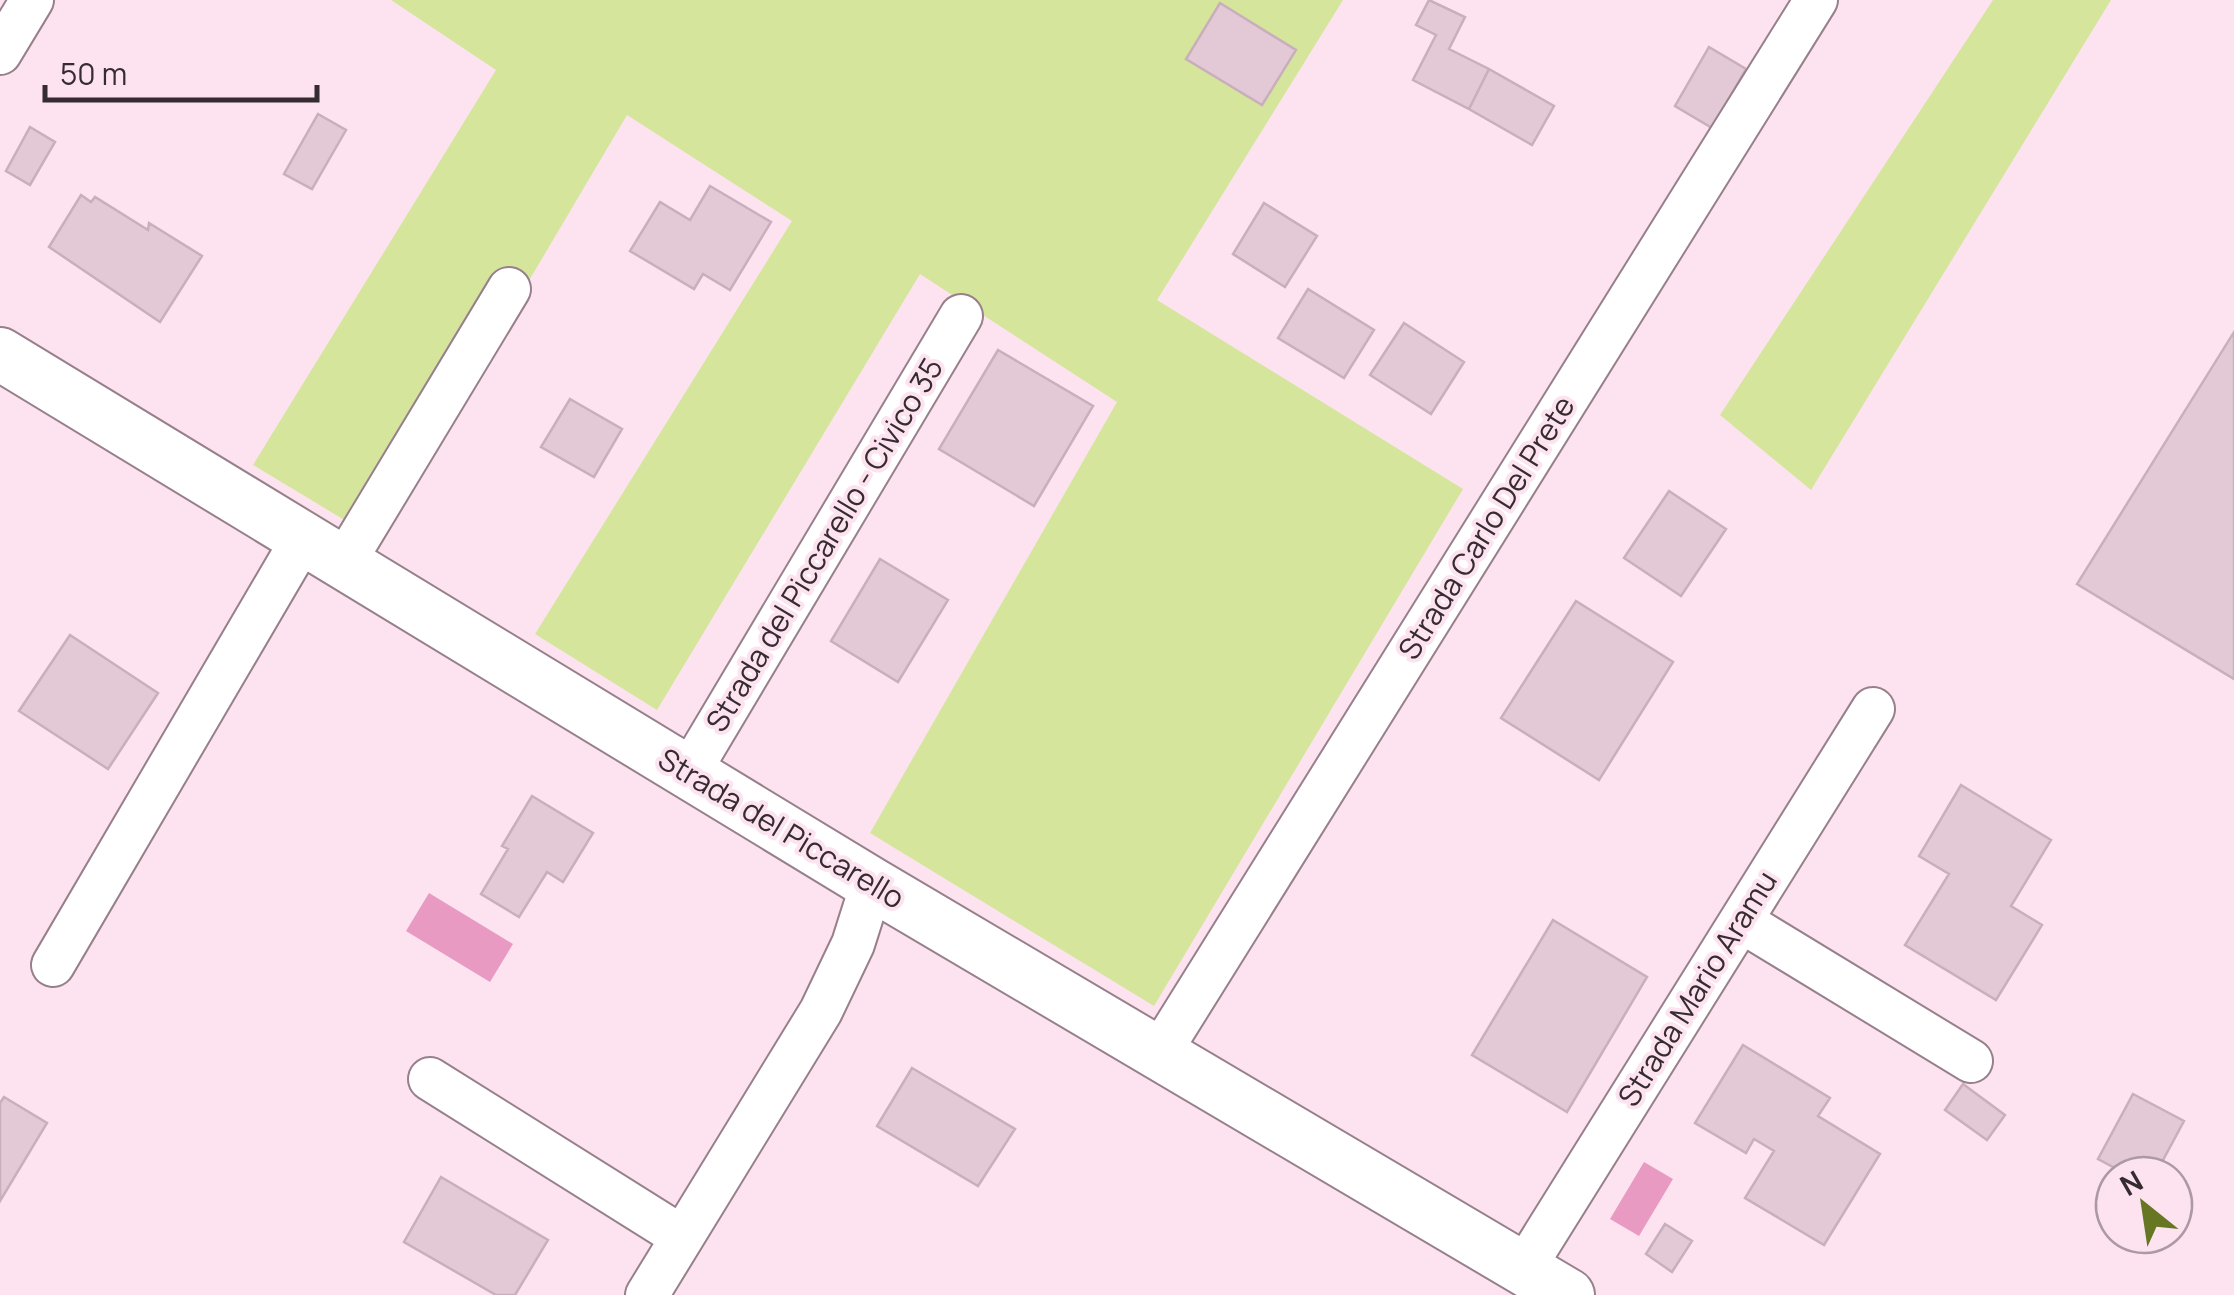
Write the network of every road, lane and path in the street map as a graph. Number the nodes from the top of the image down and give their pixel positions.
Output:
1 (32, 0) edge
2 (1816, 0) edge
3 (0, 52) edge
4 (509, 289) dead end
5 (961, 316) dead end
6 (0, 354) edge
7 (323, 552) junction
8 (1873, 709) dead end
9 (688, 774) junction
10 (872, 884) junction
11 (1740, 921) junction
12 (53, 965) dead end
13 (1158, 1055) junction
14 (1971, 1062) dead end
15 (430, 1079) dead end
16 (682, 1238) junction
17 (1524, 1268) junction
18 (646, 1295) edge
19 (1568, 1295) edge

1 - 3 street
2 - 13 street, Strada Carlo Del Prete
4 - 7 street
5 - 9 street, Strada del Piccarello - Civico 35
6 - 7 street, Strada del Piccarello
7 - 9 street, Strada del Piccarello
7 - 12 street
8 - 11 street, Strada Mario Aramu
9 - 10 street, Strada del Piccarello
10 - 13 street, Strada del Piccarello
10 - 16 street
11 - 14 street
11 - 17 street, Strada Mario Aramu
13 - 17 street, Strada del Piccarello
15 - 16 street
16 - 18 street
17 - 19 street, Strada del Piccarello

